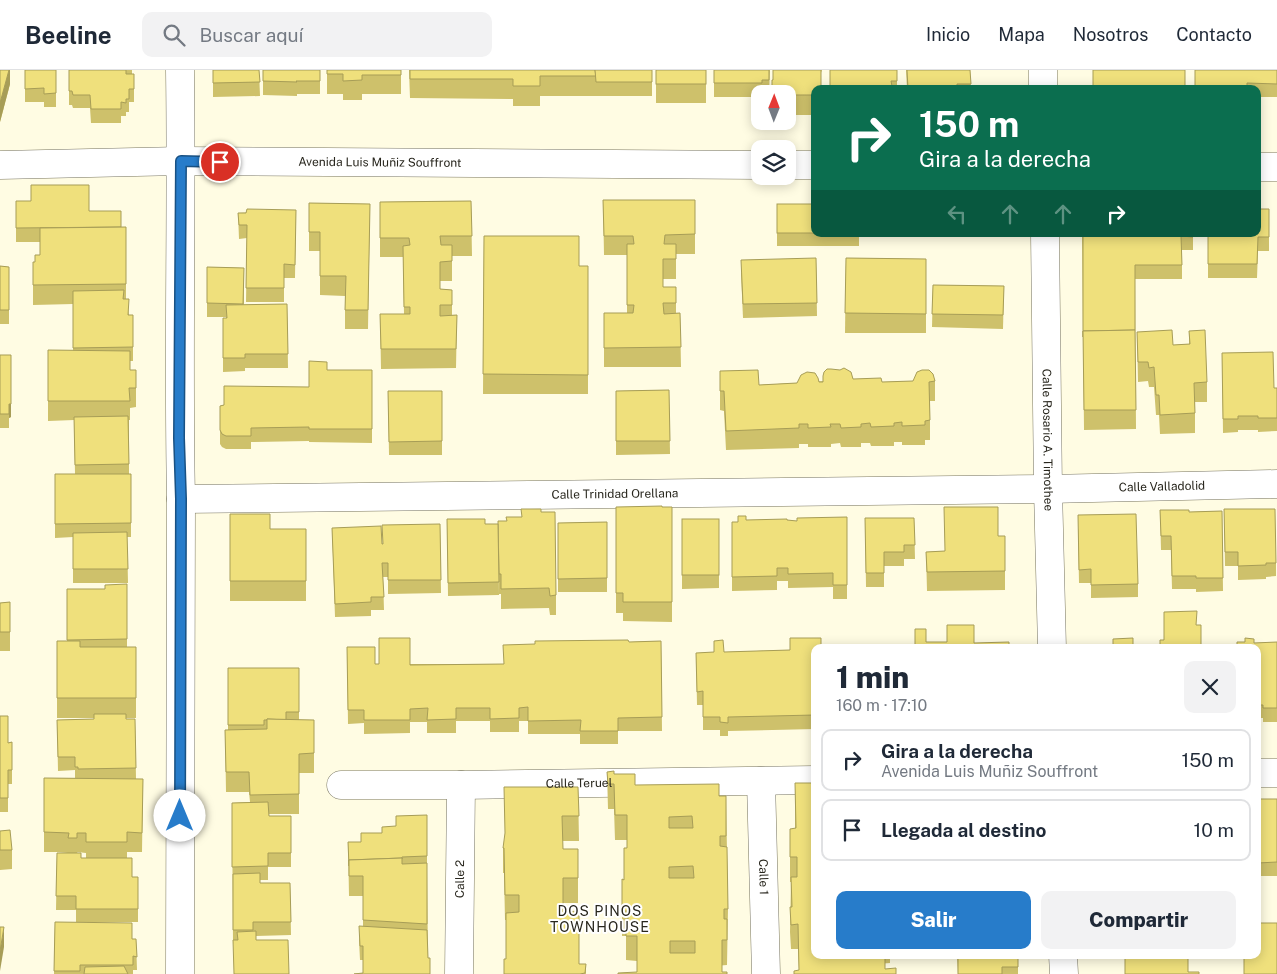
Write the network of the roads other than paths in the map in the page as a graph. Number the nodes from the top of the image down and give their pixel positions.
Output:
1 (180, 70) edge
2 (1043, 70) edge
3 (1043, 85) edge
4 (181, 161) junction
5 (0, 165) edge
6 (751, 165) edge
7 (796, 165) edge
8 (811, 165) edge
9 (1261, 167) edge
10 (1277, 167) edge
11 (1045, 237) edge
12 (1277, 484) edge
13 (1048, 488) junction
14 (181, 499) junction
15 (1052, 644) edge
16 (1261, 773) edge
17 (1277, 773) edge
18 (811, 780) edge
19 (761, 781) junction
20 (341, 785) dead end
21 (461, 785) junction
22 (1063, 959) edge
23 (180, 974) edge
24 (459, 974) edge
25 (766, 974) edge
26 (1064, 974) edge

1 - 4 street
2 - 3 street
4 - 5 street, Avenida Luis Muñiz Souffront
4 - 6 street, Avenida Luis Muñiz Souffront
4 - 14 street
7 - 8 street
9 - 10 street
11 - 13 street, Calle Rosario A. Timothee
12 - 13 street, Calle Valladolid
13 - 14 street, Calle Trinidad Orellana
13 - 15 street, Calle Rosario A. Timothee
14 - 23 street
16 - 17 street
18 - 19 street, Calle Teruel
19 - 21 street, Calle Teruel
19 - 25 street, Calle 1
20 - 21 street, Calle Teruel
21 - 24 street, Calle 2
22 - 26 street

